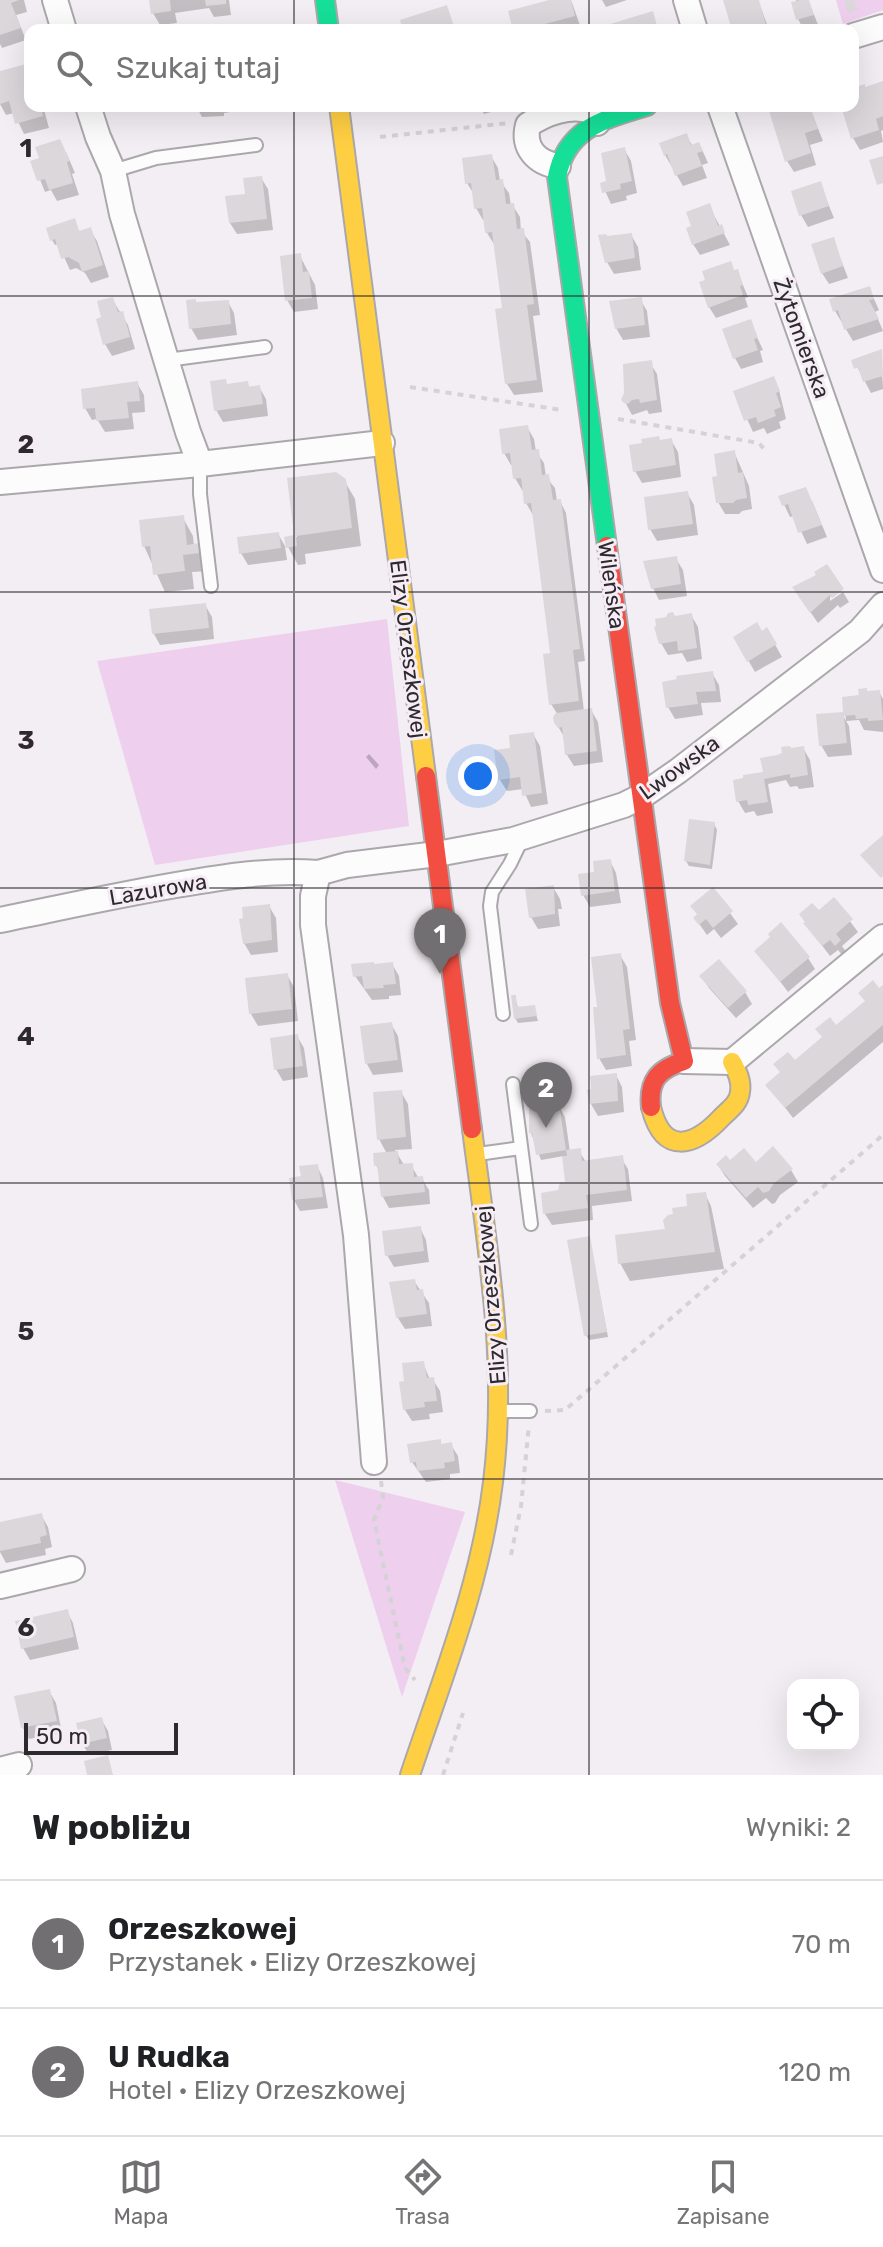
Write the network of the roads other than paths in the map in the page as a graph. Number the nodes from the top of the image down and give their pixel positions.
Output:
1 (55, 0) edge
2 (325, 0) edge
3 (686, 0) edge
4 (62, 24) edge
5 (328, 24) edge
6 (693, 24) edge
7 (883, 27) edge
8 (859, 34) edge
9 (90, 112) edge
10 (340, 112) edge
11 (556, 112) edge
12 (592, 112) edge
13 (629, 112) edge
14 (722, 112) edge
15 (597, 123) junction
16 (256, 145) dead end
17 (558, 166) junction
18 (113, 171) junction
19 (265, 347) dead end
20 (167, 360) junction
21 (382, 443) junction
22 (200, 464) junction
23 (0, 482) edge
24 (883, 570) edge
25 (211, 586) dead end
26 (883, 605) edge
27 (642, 796) junction
28 (523, 837) junction
29 (437, 854) junction
30 (318, 873) junction
31 (0, 920) edge
32 (883, 937) edge
33 (503, 1014) dead end
34 (684, 1061) junction
35 (732, 1062) junction
36 (513, 1084) dead end
37 (521, 1148) junction
38 (475, 1154) junction
39 (531, 1224) dead end
40 (499, 1411) junction
41 (530, 1411) road end
42 (374, 1462) road end
43 (72, 1569) dead end
44 (0, 1586) edge
45 (410, 1775) edge

1 - 4 street
2 - 5 street
3 - 6 street
7 - 8 street
9 - 18 street
10 - 21 street, Elizy Orzeszkowej
11 - 17 street
12 - 15 street
13 - 15 street
14 - 24 street, Żytomierska
15 - 17 street
16 - 18 lane
17 - 27 street, Wileńska
18 - 20 street
19 - 20 lane
20 - 22 street
21 - 22 street
21 - 29 street, Elizy Orzeszkowej
22 - 23 street
22 - 25 lane
26 - 27 street, Lwowska
27 - 28 street, Lwowska
27 - 34 street, Wileńska
28 - 29 street, Lwowska
28 - 33 lane
29 - 30 street
29 - 38 street, Elizy Orzeszkowej
30 - 31 street, Lazurowa
30 - 42 street
32 - 35 street
34 - 35 street
34 - 35 street
36 - 37 lane
37 - 38 lane
37 - 39 lane
38 - 40 street, Elizy Orzeszkowej
40 - 41 lane
40 - 45 street, Elizy Orzeszkowej
43 - 44 street

